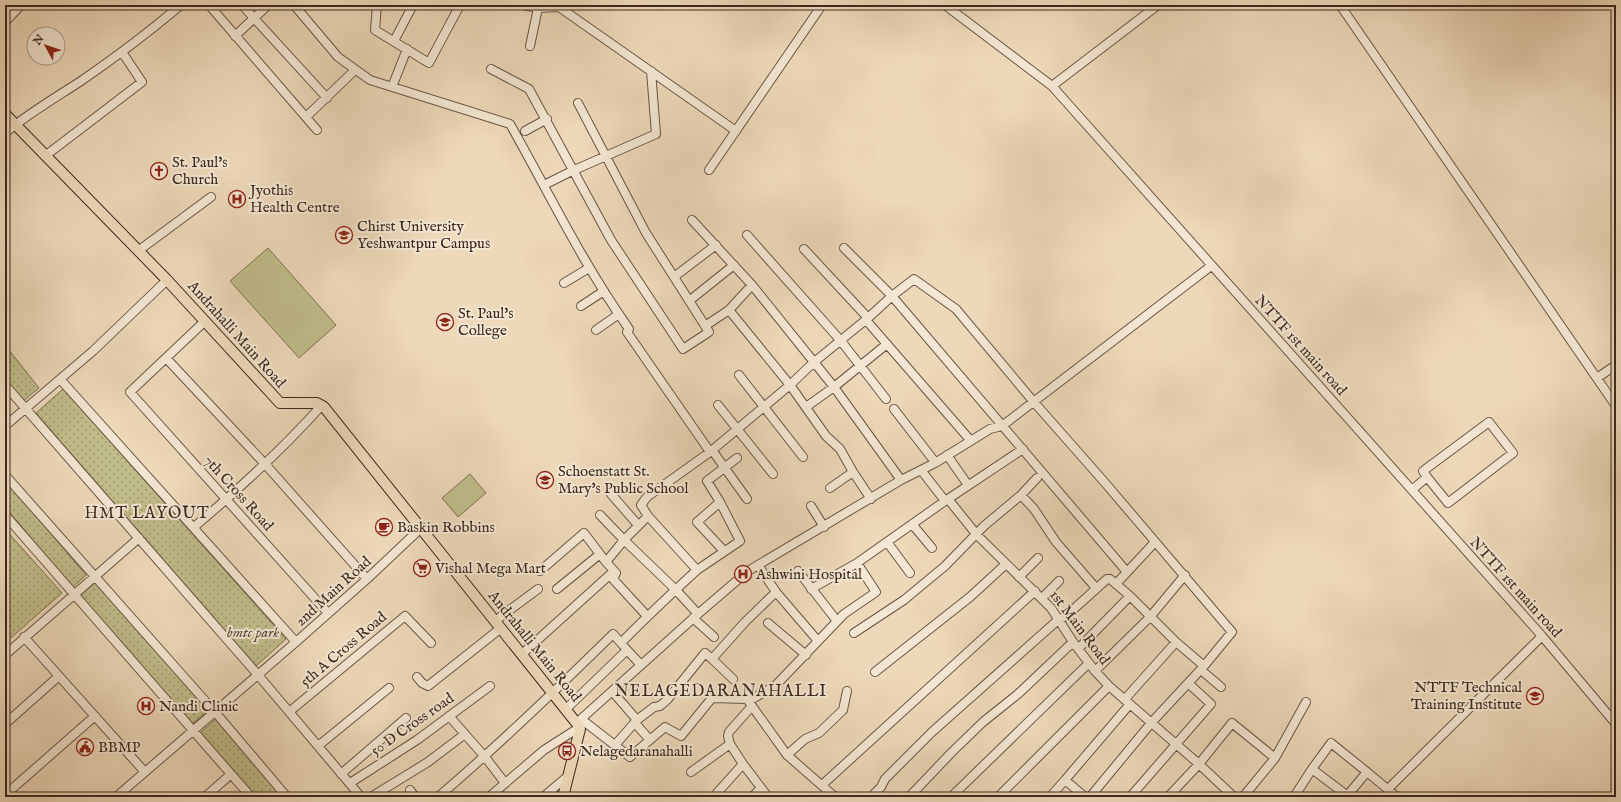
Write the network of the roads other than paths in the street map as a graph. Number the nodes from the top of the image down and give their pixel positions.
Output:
1 (21, 5) edge
2 (182, 5) edge
3 (209, 5) edge
4 (242, 5) edge
5 (268, 5) edge
6 (294, 5) edge
7 (377, 5) edge
8 (412, 5) edge
9 (460, 5) edge
10 (524, 5) edge
11 (822, 5) edge
12 (945, 5) edge
13 (1158, 5) edge
14 (1340, 5) edge
15 (538, 8) junction
16 (254, 18) junction
17 (5, 22) edge
18 (235, 36) junction
19 (394, 41) junction
20 (530, 46) dead end
21 (406, 49) junction
22 (122, 52) junction
23 (491, 68) dead end
24 (355, 70) junction
25 (650, 71) junction
26 (1052, 86) junction
27 (392, 87) junction
28 (327, 98) junction
29 (578, 103) dead end
30 (5, 114) edge
31 (306, 117) junction
32 (547, 119) junction
33 (15, 125) junction
34 (317, 130) dead end
35 (526, 131) dead end
36 (736, 131) junction
37 (5, 133) edge
38 (45, 156) junction
39 (606, 156) junction
40 (572, 170) junction
41 (709, 170) dead end
42 (544, 185) junction
43 (211, 197) dead end
44 (692, 220) dead end
45 (747, 235) dead end
46 (716, 245) junction
47 (844, 248) dead end
48 (804, 249) dead end
49 (138, 251) junction
50 (734, 266) junction
51 (1211, 266) junction
52 (589, 268) junction
53 (674, 277) junction
54 (167, 280) junction
55 (564, 283) dead end
56 (752, 285) junction
57 (604, 291) junction
58 (892, 296) junction
59 (689, 301) junction
60 (581, 306) dead end
61 (729, 310) junction
62 (619, 314) junction
63 (867, 319) junction
64 (205, 320) junction
65 (705, 326) junction
66 (596, 330) dead end
67 (841, 341) junction
68 (887, 344) junction
69 (166, 358) junction
70 (813, 363) junction
71 (860, 365) junction
72 (1616, 365) edge
73 (739, 375) dead end
74 (1597, 378) junction
75 (60, 379) junction
76 (5, 385) edge
77 (790, 386) junction
78 (834, 387) junction
79 (886, 399) dead end
80 (1033, 401) junction
81 (322, 405) junction
82 (718, 405) dead end
83 (1616, 406) edge
84 (763, 407) junction
85 (806, 407) junction
86 (25, 408) junction
87 (894, 409) dead end
88 (5, 426) edge
89 (1002, 426) junction
90 (737, 429) junction
91 (971, 441) junction
92 (1023, 449) junction
93 (711, 451) junction
94 (947, 455) junction
95 (803, 457) dead end
96 (737, 458) dead end
97 (935, 462) junction
98 (265, 464) junction
99 (725, 467) junction
100 (921, 470) junction
101 (853, 472) junction
102 (773, 474) dead end
103 (5, 475) edge
104 (1427, 477) junction
105 (1037, 478) dead end
106 (901, 480) junction
107 (968, 485) junction
108 (830, 488) dead end
109 (1412, 490) junction
110 (611, 494) dead end
111 (1021, 495) junction
112 (748, 499) dead end
113 (871, 499) junction
114 (226, 500) junction
115 (946, 500) junction
116 (720, 502) junction
117 (811, 506) dead end
118 (5, 515) edge
119 (600, 515) dead end
120 (648, 516) junction
121 (912, 524) junction
122 (638, 525) junction
123 (194, 527) junction
124 (824, 527) junction
125 (421, 528) junction
126 (977, 535) junction
127 (139, 538) junction
128 (624, 540) junction
129 (887, 542) junction
130 (1155, 542) junction
131 (932, 548) dead end
132 (724, 551) junction
133 (600, 554) junction
134 (1038, 558) dead end
135 (606, 562) junction
136 (857, 563) junction
137 (1006, 564) junction
138 (758, 565) junction
139 (696, 570) junction
140 (540, 571) dead end
141 (614, 571) junction
142 (798, 571) dead end
143 (1127, 572) junction
144 (910, 573) dead end
145 (1185, 575) junction
146 (95, 577) junction
147 (1019, 577) junction
148 (367, 579) junction
149 (1059, 581) dead end
150 (1116, 584) junction
151 (1096, 588) junction
152 (538, 589) dead end
153 (557, 589) dead end
154 (811, 589) junction
155 (676, 590) junction
156 (1035, 591) junction
157 (776, 592) junction
158 (74, 595) junction
159 (1130, 596) junction
160 (1042, 598) junction
161 (328, 613) junction
162 (647, 616) junction
163 (695, 616) junction
164 (1150, 617) junction
165 (1058, 620) junction
166 (837, 621) junction
167 (768, 623) dead end
168 (498, 624) junction
169 (854, 633) dead end
170 (1542, 636) junction
171 (24, 637) junction
172 (714, 637) dead end
173 (818, 641) junction
174 (296, 642) junction
175 (1072, 642) junction
176 (1176, 642) junction
177 (430, 643) dead end
178 (621, 643) junction
179 (1078, 649) junction
180 (628, 650) junction
181 (522, 654) junction
182 (5, 655) edge
183 (806, 655) junction
184 (712, 659) junction
185 (1088, 664) junction
186 (642, 665) junction
187 (1202, 668) junction
188 (1095, 671) junction
189 (875, 672) dead end
190 (258, 675) junction
191 (59, 676) junction
192 (417, 677) dead end
193 (733, 679) dead end
194 (1188, 683) junction
195 (490, 686) dead end
196 (1109, 686) junction
197 (1221, 687) dead end
198 (389, 688) dead end
199 (612, 691) junction
200 (847, 691) dead end
201 (553, 693) junction
202 (1128, 702) junction
203 (1306, 702) dead end
204 (749, 703) junction
205 (566, 709) junction
206 (216, 712) junction
207 (289, 712) junction
208 (95, 716) junction
209 (449, 716) junction
210 (406, 718) dead end
211 (636, 722) junction
212 (1152, 722) junction
213 (580, 723) junction
214 (5, 724) edge
215 (1616, 724) edge
216 (193, 731) junction
217 (465, 734) junction
218 (650, 740) junction
219 (730, 744) junction
220 (1175, 744) junction
221 (615, 745) junction
222 (318, 746) junction
223 (786, 755) junction
224 (485, 757) junction
225 (1275, 758) junction
226 (743, 764) junction
227 (1199, 764) junction
228 (1312, 769) junction
229 (144, 771) junction
230 (691, 772) dead end
231 (1367, 772) junction
232 (341, 774) junction
233 (230, 775) junction
234 (568, 776) junction
235 (1065, 780) junction
236 (350, 783) junction
237 (505, 783) junction
238 (822, 785) junction
239 (761, 788) junction
240 (1388, 789) junction
241 (410, 790) dead end
242 (717, 793) dead end
243 (5, 795) edge
244 (1131, 796) dead end
245 (1347, 796) edge
246 (116, 797) edge
247 (205, 797) edge
248 (251, 797) edge
249 (287, 797) edge
250 (361, 797) edge
251 (371, 797) edge
252 (415, 797) edge
253 (438, 797) edge
254 (489, 797) edge
255 (543, 797) edge
256 (563, 797) edge
257 (752, 797) edge
258 (768, 797) edge
259 (835, 797) edge
260 (871, 797) edge
261 (912, 797) edge
262 (951, 797) edge
263 (998, 797) edge
264 (1050, 797) edge
265 (1085, 797) edge
266 (1090, 797) edge
267 (1168, 797) edge
268 (1232, 797) edge
269 (1243, 797) edge
270 (1294, 797) edge
271 (1397, 797) edge

1 - 17 street
2 - 22 street
3 - 18 street
4 - 16 street
5 - 16 street
6 - 24 street
7 - 19 street
8 - 19 street
9 - 21 street
10 - 15 street
11 - 36 street
12 - 26 street, NTTF 1st main road
13 - 26 street
14 - 74 street
15 - 20 street
15 - 25 street
16 - 18 street
16 - 28 street
18 - 31 street
19 - 21 street
21 - 27 street
22 - 33 street
22 - 38 street
23 - 32 street
24 - 27 street
24 - 28 street
25 - 36 street
25 - 39 street
26 - 51 street, NTTF 1st main road
27 - 42 street
28 - 31 street
29 - 39 street
30 - 33 main road, Andrahalli Main Road
31 - 34 street
32 - 35 street
32 - 40 street
33 - 37 street
33 - 38 main road, Andrahalli Main Road
36 - 41 street
38 - 49 main road, Andrahalli Main Road
39 - 40 street
39 - 53 street
40 - 42 street
40 - 65 street
42 - 52 street
43 - 49 street
44 - 46 street
45 - 67 street
46 - 50 street
46 - 53 street
47 - 58 street
48 - 63 street
49 - 54 main road, Andrahalli Main Road
50 - 56 street
50 - 59 street
51 - 80 street
51 - 109 street, NTTF 1st main road
52 - 55 street
52 - 57 street
53 - 59 street
54 - 64 main road, Andrahalli Main Road
54 - 75 street
56 - 61 street
56 - 70 street
57 - 60 street
57 - 62 street
58 - 63 street
58 - 80 street
58 - 89 street
59 - 65 street
61 - 65 street
61 - 77 street
62 - 66 street
62 - 93 street
63 - 67 street
63 - 68 street
64 - 69 street
64 - 81 main road, Andrahalli Main Road
67 - 70 street
67 - 71 street
68 - 71 street
68 - 91 street
69 - 98 street
69 - 114 street, 7th Cross Road
70 - 77 street
70 - 78 street
71 - 78 street
71 - 79 street
72 - 74 street
73 - 84 street
74 - 83 street
75 - 86 street
75 - 123 street
76 - 86 street
77 - 84 street
77 - 85 street
78 - 85 street
78 - 106 street
80 - 89 street
80 - 130 street
81 - 98 street
81 - 125 main road, Andrahalli Main Road
82 - 90 street
84 - 90 street
84 - 95 street
85 - 101 street
86 - 88 street
86 - 127 street
87 - 97 street
89 - 91 street
89 - 92 street
90 - 93 street
90 - 102 street
91 - 94 street
92 - 107 street
92 - 143 street
93 - 99 street
93 - 120 street
94 - 97 street
94 - 107 street
96 - 99 street
97 - 100 street
98 - 114 street
98 - 148 street
99 - 112 street
99 - 116 street
100 - 106 street
100 - 115 street, 1st Main Road
101 - 108 street
101 - 113 street
103 - 146 street
104 - 104 street
104 - 109 street
105 - 111 street
106 - 113 street
107 - 115 street
109 - 170 street, NTTF 1st main road
110 - 122 street
111 - 126 street
111 - 151 street
113 - 124 street
114 - 123 street
114 - 161 street, 7th Cross Road
115 - 121 street
115 - 126 street, 1st Main Road
116 - 132 street
116 - 132 street
117 - 124 street
118 - 158 street
119 - 128 street
120 - 122 street
120 - 139 street
121 - 129 street
121 - 131 street
122 - 128 street
123 - 174 street
124 - 138 street
125 - 148 street, 2nd Main Road
125 - 168 main road, Andrahalli Main Road
126 - 137 street, 1st Main Road
126 - 169 street
127 - 146 street
127 - 190 street
128 - 135 street
128 - 155 street
129 - 136 street
129 - 144 street
130 - 143 street
130 - 145 street
132 - 139 street
133 - 135 street
133 - 140 street
133 - 153 street
134 - 147 street
135 - 141 street
136 - 154 street
136 - 166 street
137 - 147 street, 1st Main Road
137 - 189 street
138 - 157 street
138 - 163 street
139 - 155 street
141 - 162 street
141 - 181 street
142 - 154 street
143 - 150 street
145 - 164 street
145 - 187 street
146 - 158 street
146 - 206 street
147 - 156 street, 1st Main Road
148 - 161 street, 2nd Main Road
149 - 160 street
150 - 151 street
150 - 159 street
151 - 165 street
152 - 168 street
154 - 166 street
155 - 162 street
155 - 163 street
156 - 160 street, 1st Main Road
156 - 238 street
157 - 173 street
157 - 184 street
158 - 171 street
158 - 216 street
159 - 164 street
159 - 179 street
160 - 165 street, 1st Main Road
161 - 174 street, 2nd Main Road
162 - 178 street
163 - 172 street
163 - 186 street
164 - 176 street
164 - 188 street
165 - 175 street, 1st Main Road
165 - 260 street
166 - 173 street
167 - 183 street
168 - 181 main road, Andrahalli Main Road
168 - 192 street
170 - 215 street, NTTF 1st main road
170 - 240 street
171 - 182 street
171 - 191 street
173 - 183 street
174 - 190 street, 2nd Main Road
175 - 179 street, 1st Main Road
175 - 261 street
176 - 187 street
176 - 202 street
177 - 207 street, 5th A Cross Road
178 - 180 street
178 - 201 street
179 - 185 street, 1st Main Road
180 - 186 street
180 - 205 street
181 - 201 main road, Andrahalli Main Road
183 - 204 street
184 - 193 street
184 - 211 street
185 - 188 street, 1st Main Road
185 - 262 street
186 - 199 street
187 - 194 street
187 - 197 street
188 - 196 street, 1st Main Road
190 - 206 street, 2nd Main Road
190 - 207 street
191 - 208 street
191 - 214 street
194 - 212 street
194 - 220 street
195 - 209 street, 50 D Cross road
196 - 202 street, 1st Main Road
196 - 263 street
198 - 222 street
199 - 211 street
199 - 213 street
200 - 223 street
201 - 205 main road, Andrahalli Main Road
201 - 224 street
202 - 212 street, 1st Main Road
202 - 235 street
203 - 225 street
204 - 218 street
204 - 219 street
204 - 223 street
205 - 213 main road, Andrahalli Main Road
206 - 216 street, 2nd Main Road
206 - 249 street
207 - 222 street
208 - 229 street
208 - 243 street
209 - 217 street
209 - 236 street, 50 D Cross road
210 - 232 street
211 - 218 street
211 - 221 street
212 - 220 street, 1st Main Road
212 - 266 street
213 - 221 street
213 - 234 main road
213 - 237 street
216 - 229 street, 2nd Main Road
216 - 233 street
217 - 224 street
217 - 251 street
218 - 221 street
219 - 226 street
219 - 230 street
220 - 227 street, 1st Main Road
220 - 244 street
222 - 232 street
223 - 238 street
224 - 237 street
224 - 253 street
225 - 227 street
225 - 269 street
226 - 239 street
226 - 242 street
227 - 267 street
227 - 268 street, 1st Main Road
228 - 231 street
228 - 245 street
228 - 270 street
229 - 246 street, 2nd Main Road
231 - 240 street
231 - 245 street
232 - 236 street
233 - 247 street
233 - 248 street
234 - 255 street
234 - 256 main road
235 - 264 street
235 - 265 street
236 - 250 street
237 - 254 street
238 - 259 street
239 - 257 street
239 - 258 street
240 - 271 street
241 - 252 street

